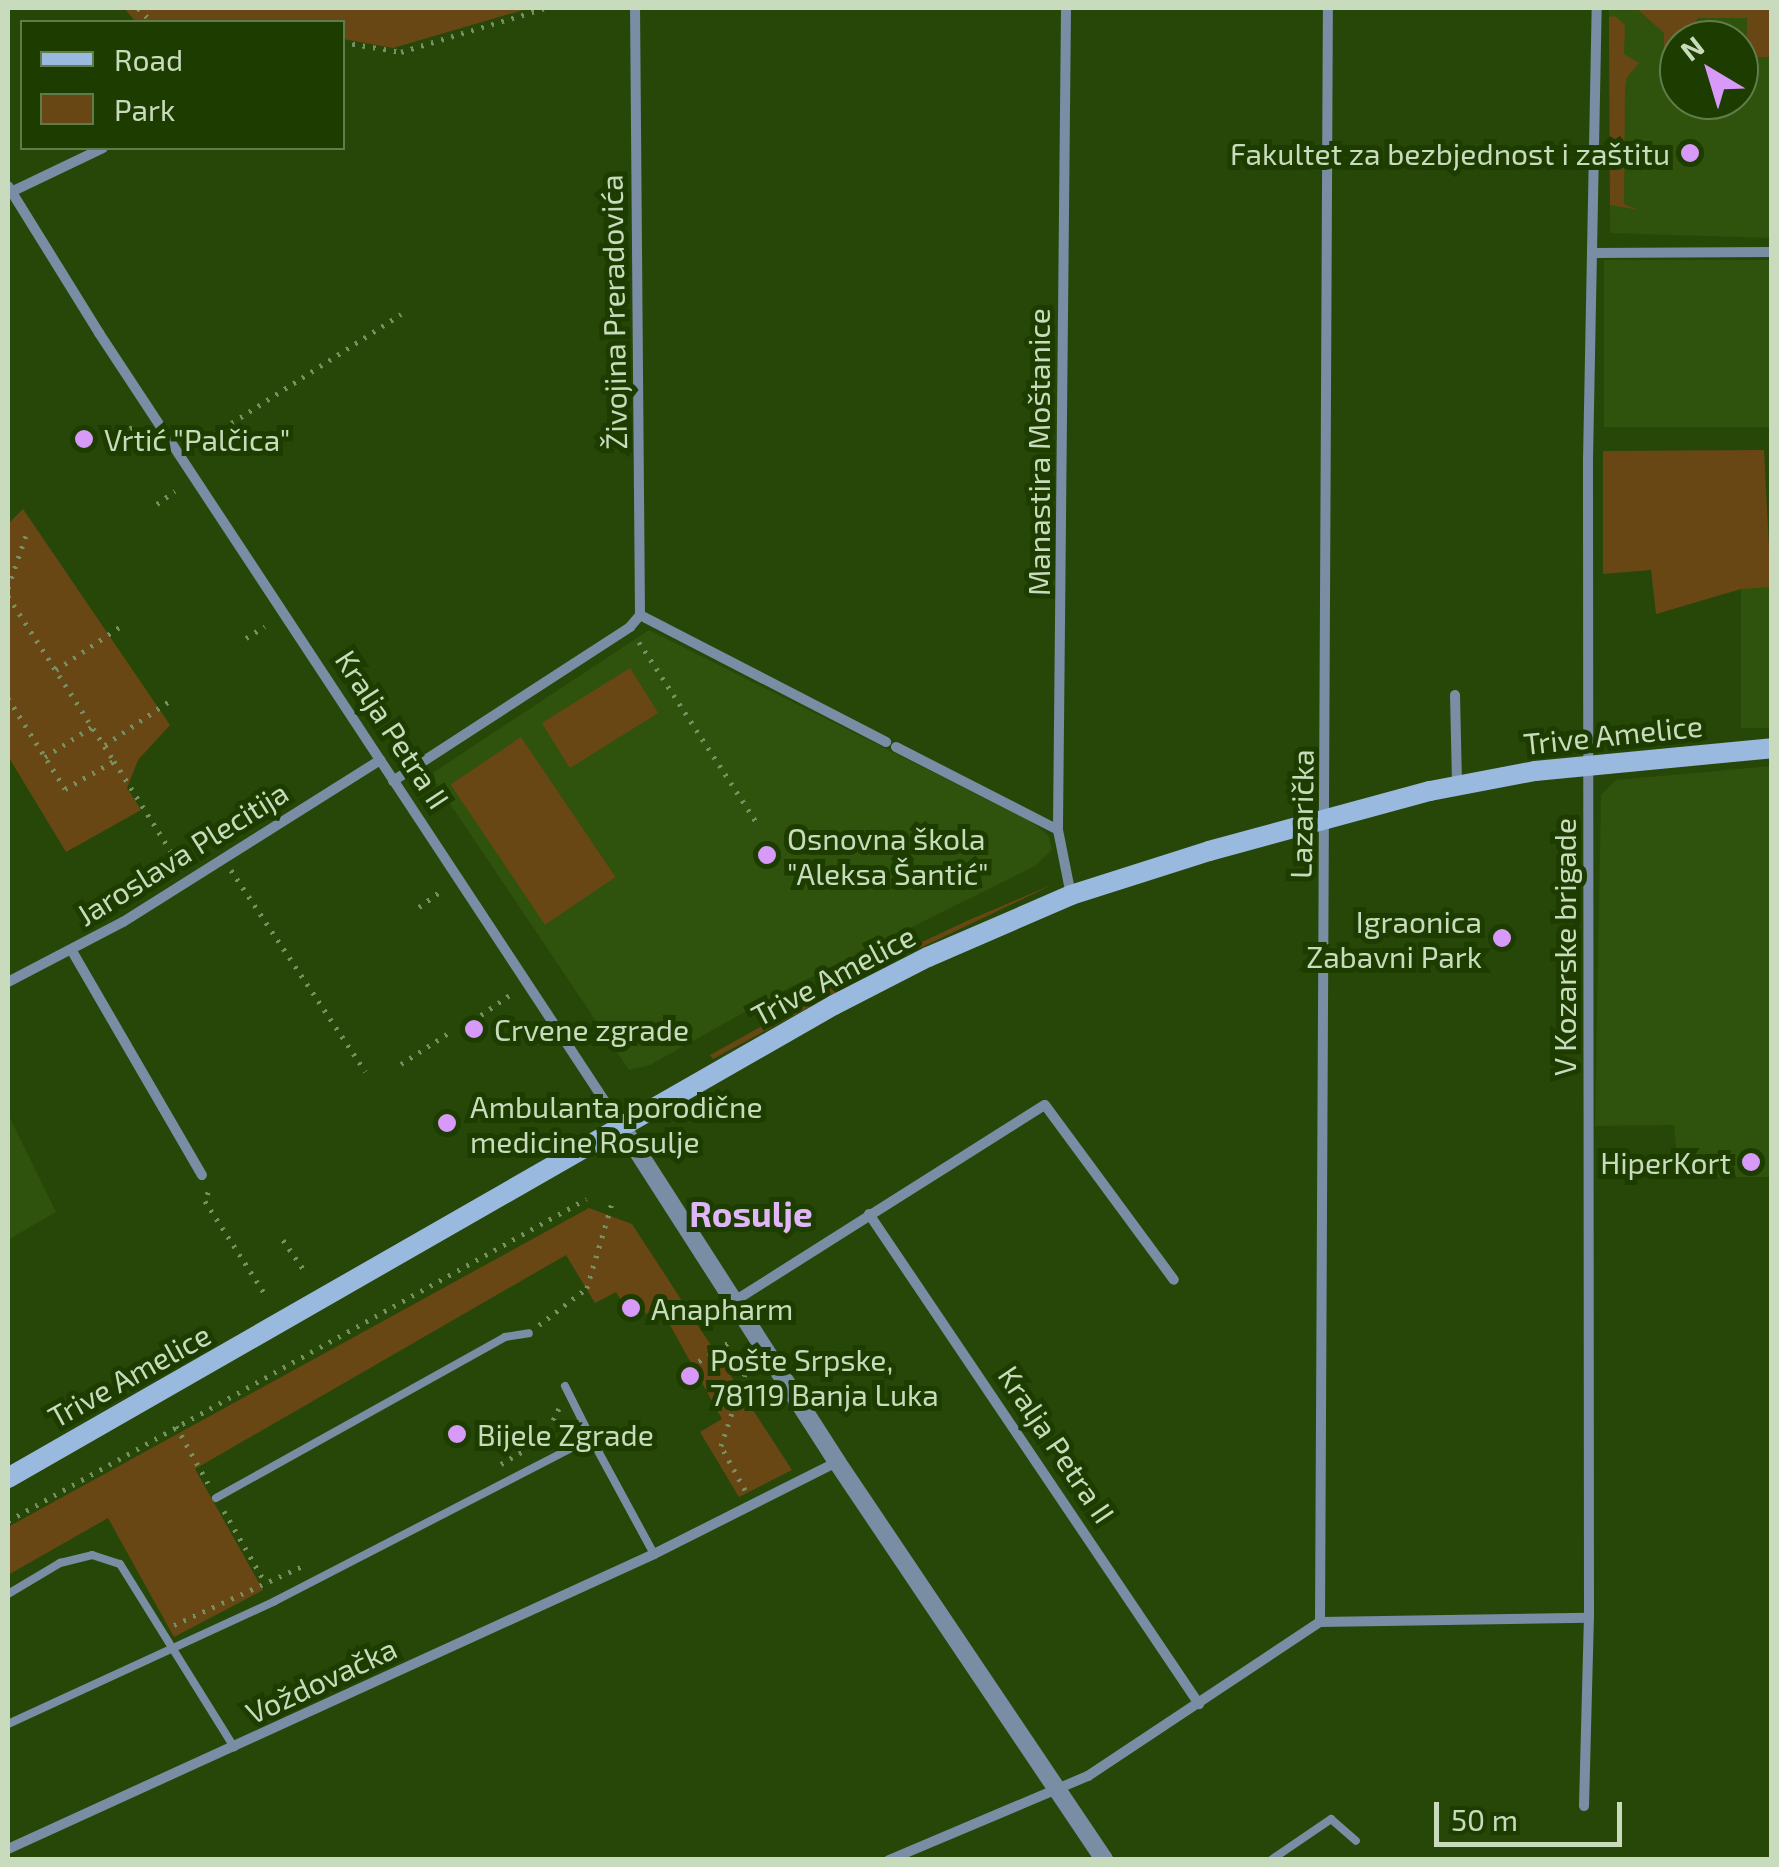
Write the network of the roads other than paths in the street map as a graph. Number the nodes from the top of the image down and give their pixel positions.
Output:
1 (635, 8) edge
2 (1066, 8) edge
3 (1328, 8) edge
4 (1597, 8) edge
5 (99, 150) edge
6 (9, 189) edge
7 (1772, 252) edge
8 (1592, 253) junction
9 (640, 615) junction
10 (1455, 695) dead end
11 (1772, 748) edge
12 (380, 760) junction
13 (1591, 764) junction
14 (392, 781) junction
15 (1457, 786) junction
16 (1326, 819) junction
17 (1058, 830) junction
18 (1071, 895) junction
19 (72, 951) junction
20 (8, 982) edge
21 (622, 1127) junction
22 (207, 1177) road end
23 (870, 1214) junction
24 (1174, 1280) dead end
25 (736, 1300) junction
26 (529, 1333) road end
27 (564, 1386) road end
28 (591, 1438) junction
29 (837, 1462) junction
30 (8, 1478) edge
31 (216, 1498) road end
32 (654, 1554) junction
33 (8, 1594) edge
34 (1589, 1618) junction
35 (1320, 1622) junction
36 (174, 1644) junction
37 (1199, 1704) junction
38 (8, 1724) edge
39 (234, 1747) junction
40 (1058, 1789) junction
41 (1584, 1806) dead end
42 (1356, 1841) dead end
43 (8, 1849) edge
44 (889, 1860) edge
45 (1104, 1860) edge
46 (1271, 1860) edge

1 - 9 street, Živojina Preradovića
2 - 17 street, Manastira Moštanice
3 - 16 street, Lazarička
4 - 8 street, V Kozarske brigade
5 - 6 street
6 - 12 street, Kralja Petra II
7 - 8 street
8 - 13 street, V Kozarske brigade
9 - 14 street
9 - 17 street
10 - 15 street
11 - 13 main road, Trive Amelice
12 - 14 street, Kralja Petra II
12 - 19 street, Jaroslava Plecitija
13 - 15 main road, Trive Amelice
13 - 34 street, V Kozarske brigade
14 - 21 street, Kralja Petra II
15 - 16 main road, Trive Amelice
16 - 18 main road, Trive Amelice
16 - 35 street, Lazarička
17 - 18 street, Manastira Moštanice
18 - 21 main road, Trive Amelice
19 - 20 street, Jaroslava Plecitija
19 - 22 street
21 - 25 street, Kralja Petra II
21 - 30 main road, Trive Amelice
23 - 24 street
23 - 25 street
23 - 37 street, Kralja Petra II
25 - 29 street, Kralja Petra II
26 - 31 lane
27 - 28 lane
28 - 32 lane
28 - 36 lane
29 - 32 street, Voždovačka
29 - 40 street, Kralja Petra II
32 - 39 street, Voždovačka
33 - 36 lane
34 - 35 street
34 - 41 street, V Kozarske brigade
35 - 37 street
36 - 38 lane
36 - 39 lane
37 - 40 street
39 - 43 street, Voždovačka
40 - 44 street
40 - 45 street, Kralja Petra II
42 - 46 lane

